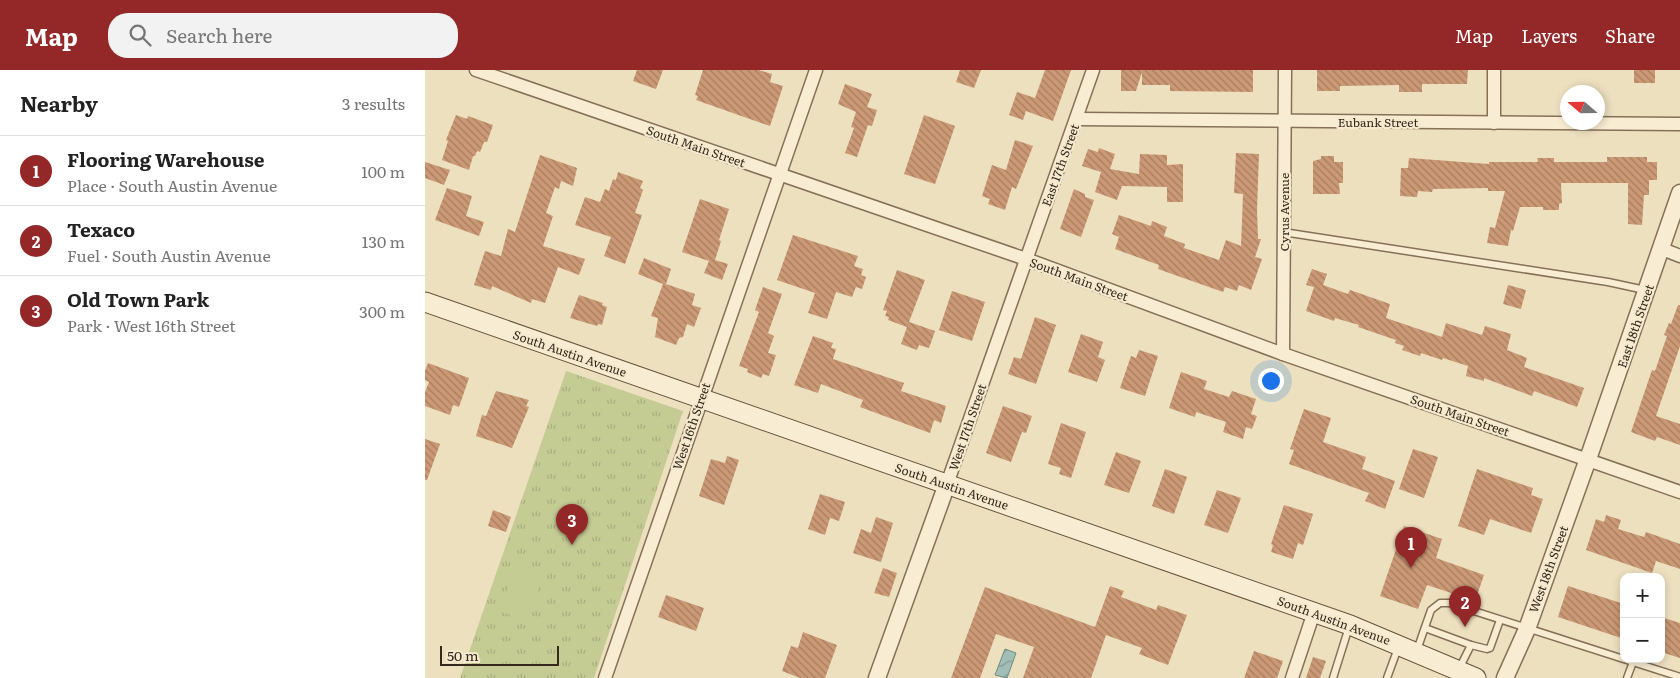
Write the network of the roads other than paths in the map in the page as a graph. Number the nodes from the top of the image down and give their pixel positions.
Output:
1 (476, 70) edge
2 (816, 70) edge
3 (1093, 70) edge
4 (1285, 70) edge
5 (1495, 70) edge
6 (1077, 119) junction
7 (1284, 122) junction
8 (1494, 123) junction
9 (1680, 124) edge
10 (779, 174) junction
11 (1680, 193) edge
12 (1283, 232) junction
13 (1662, 249) junction
14 (1680, 256) edge
15 (1026, 259) junction
16 (1647, 290) junction
17 (425, 302) edge
18 (1283, 354) junction
19 (700, 399) junction
20 (1588, 459) junction
21 (947, 484) junction
22 (1680, 492) edge
23 (1314, 612) junction
24 (1500, 620) junction
25 (1350, 625) junction
26 (1425, 628) junction
27 (1527, 629) junction
28 (1399, 644) junction
29 (1471, 645) junction
30 (1417, 651) junction
31 (1620, 658) edge
32 (1633, 663) edge
33 (1636, 663) edge
34 (1459, 670) junction
35 (1680, 677) edge
36 (605, 678) edge
37 (877, 678) edge
38 (1291, 678) edge
39 (1333, 678) edge
40 (1387, 678) edge
41 (1476, 678) edge
42 (1505, 678) edge
43 (1627, 678) edge

1 - 10 street, South Main Street
2 - 10 street, West 16th Street
3 - 6 street, East 17th Street
4 - 7 street, Cyrus Avenue
5 - 8 street
6 - 7 street, Eubank Street
6 - 15 street, East 17th Street
7 - 8 street, Eubank Street
7 - 12 street, Cyrus Avenue
8 - 9 street, Eubank Street
10 - 15 street, South Main Street
10 - 19 street, West 16th Street
11 - 13 street, East 18th Street
12 - 16 lane
12 - 18 street, Cyrus Avenue
13 - 14 street
13 - 16 street, East 18th Street
15 - 18 street, South Main Street
15 - 21 street, West 17th Street
16 - 20 street, East 18th Street
17 - 19 main road, South Austin Avenue
18 - 20 street, South Main Street
19 - 21 main road, South Austin Avenue
19 - 36 street, West 16th Street
20 - 22 street, South Main Street
20 - 27 street, West 18th Street
21 - 23 main road, South Austin Avenue
21 - 37 street, West 17th Street
23 - 25 main road, South Austin Avenue
23 - 38 street
24 - 26 lane
24 - 27 lane
24 - 29 lane
25 - 28 main road, South Austin Avenue
25 - 39 lane
26 - 29 lane
26 - 30 lane
27 - 31 lane
27 - 42 street, West 18th Street
28 - 30 main road, South Austin Avenue
28 - 40 lane
29 - 34 lane
30 - 34 main road, South Austin Avenue
32 - 43 lane
33 - 35 lane
34 - 41 main road, South Austin Avenue

